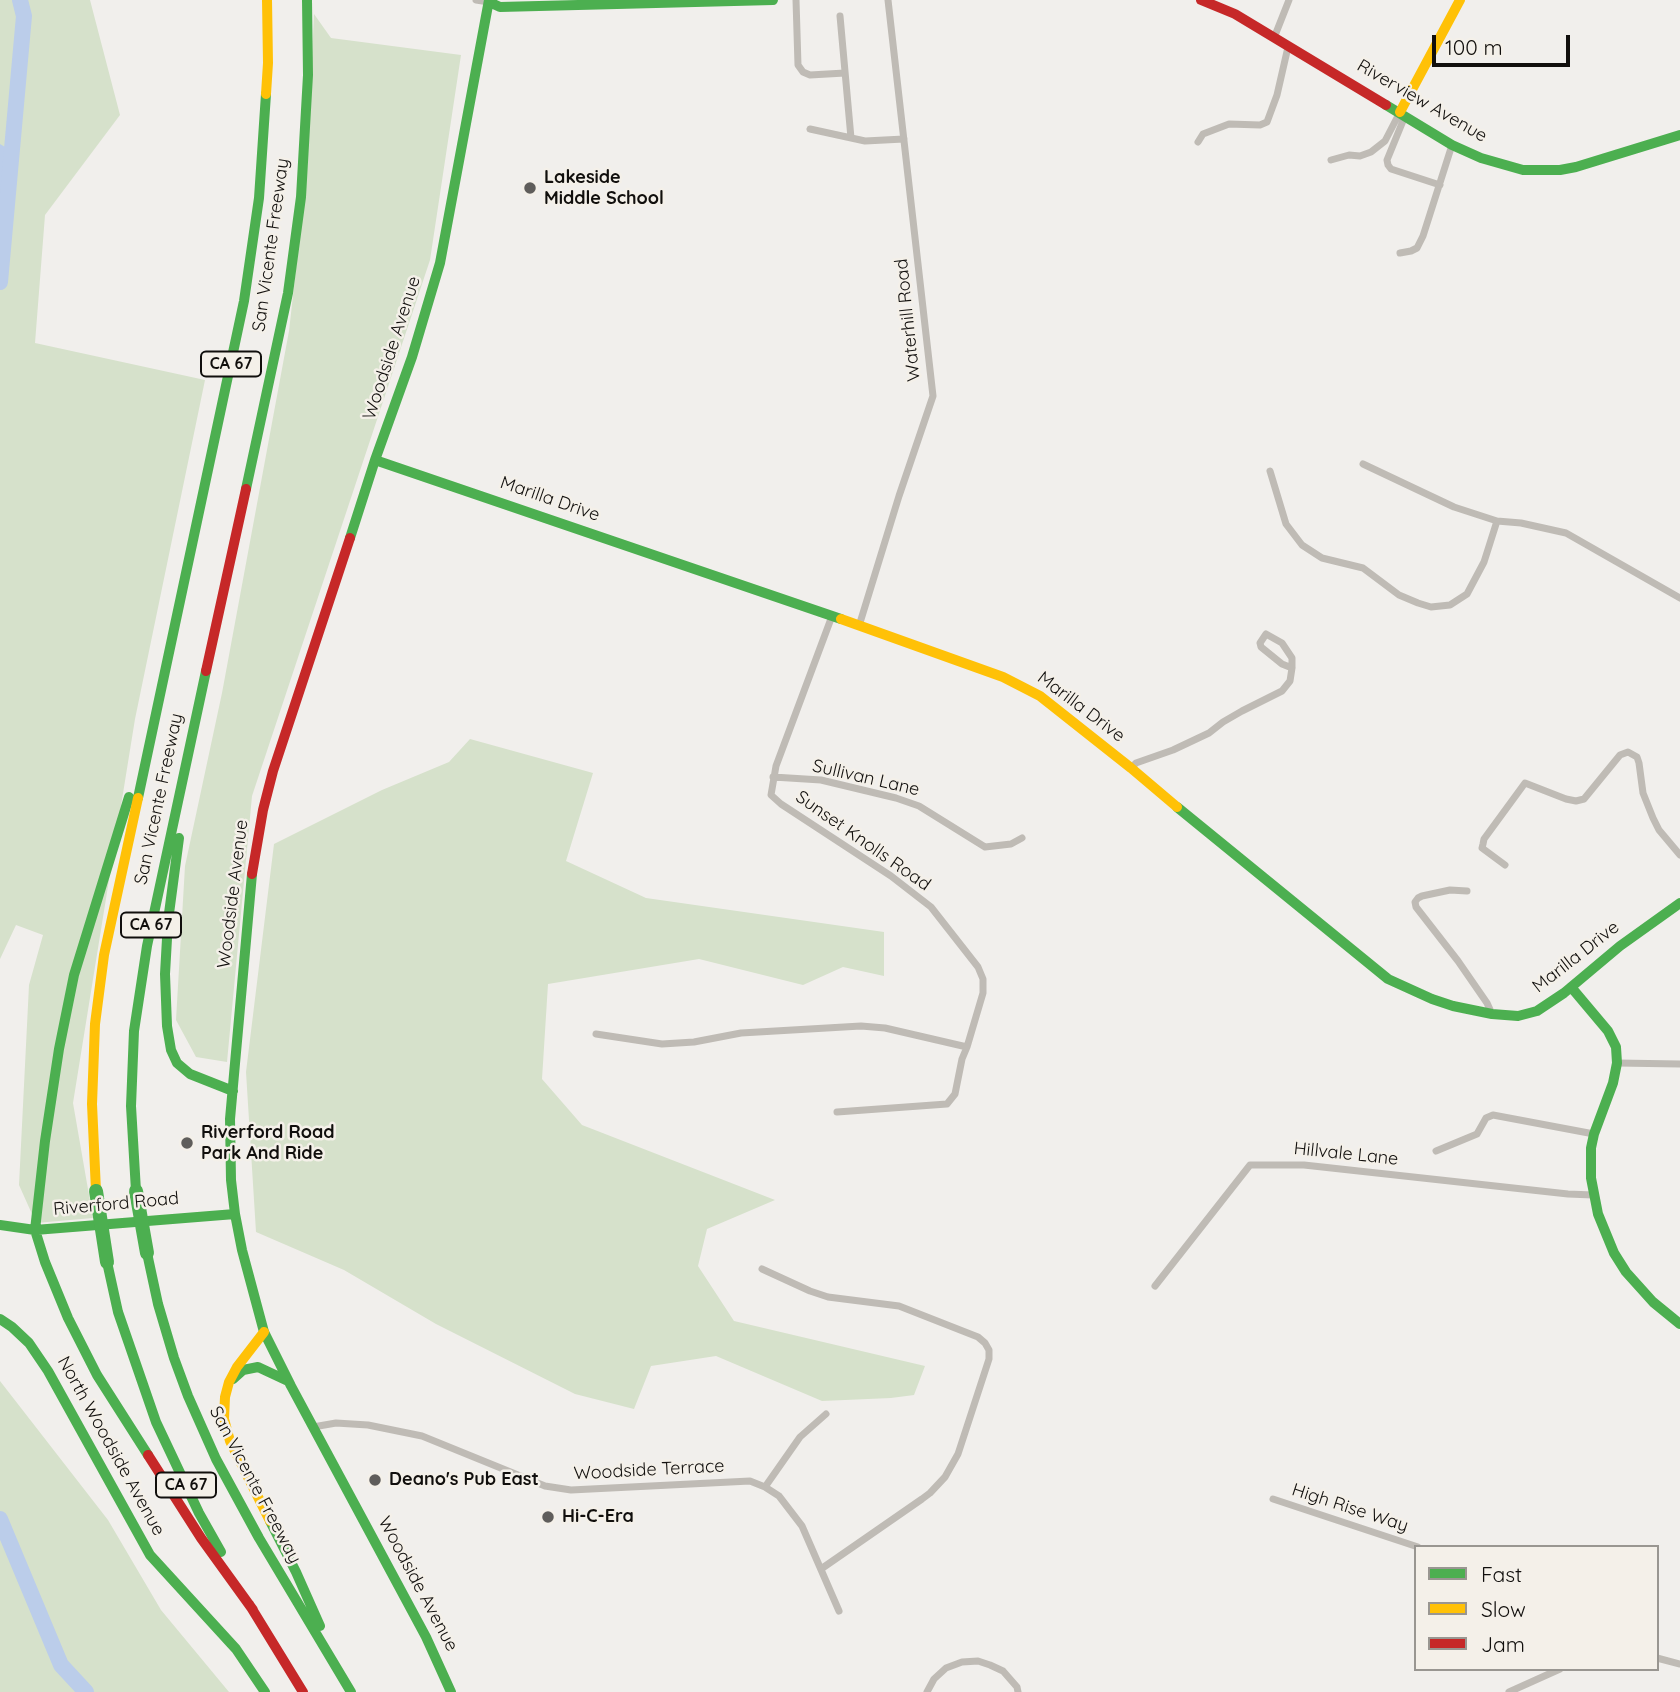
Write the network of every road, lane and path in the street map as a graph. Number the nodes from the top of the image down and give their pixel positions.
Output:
1 (267, 0) edge
2 (307, 0) edge
3 (766, 0) edge
4 (773, 0) edge
5 (796, 0) edge
6 (888, 0) edge
7 (1201, 0) edge
8 (1289, 0) edge
9 (1460, 0) edge
10 (485, 1) edge
11 (840, 16) dead end
12 (1274, 38) junction
13 (1288, 47) junction
14 (845, 73) junction
15 (1402, 114) junction
16 (810, 129) dead end
17 (1680, 135) edge
18 (851, 138) junction
19 (904, 139) junction
20 (1198, 142) dead end
21 (1452, 145) junction
22 (1331, 160) dead end
23 (1440, 185) junction
24 (1400, 253) dead end
25 (375, 460) junction
26 (1363, 464) dead end
27 (1270, 471) dead end
28 (1497, 522) junction
29 (1680, 598) edge
30 (832, 616) junction
31 (859, 626) junction
32 (208, 664) junction
33 (1292, 668) junction
34 (153, 723) junction
35 (1131, 768) junction
36 (773, 777) junction
37 (1022, 838) dead end
38 (1680, 855) edge
39 (1505, 865) dead end
40 (1467, 891) dead end
41 (1680, 904) edge
42 (1571, 987) junction
43 (1492, 1014) junction
44 (596, 1034) dead end
45 (967, 1047) junction
46 (1618, 1063) junction
47 (1680, 1064) edge
48 (233, 1091) junction
49 (837, 1112) dead end
50 (1594, 1134) junction
51 (1436, 1151) dead end
52 (1593, 1195) junction
53 (235, 1213) junction
54 (0, 1225) edge
55 (35, 1230) junction
56 (762, 1269) dead end
57 (1155, 1286) dead end
58 (0, 1319) edge
59 (1680, 1324) edge
60 (264, 1332) junction
61 (288, 1381) junction
62 (229, 1382) junction
63 (826, 1414) dead end
64 (313, 1427) junction
65 (765, 1488) junction
66 (1273, 1499) dead end
67 (1414, 1546) edge
68 (821, 1569) junction
69 (253, 1610) junction
70 (839, 1611) dead end
71 (1659, 1659) edge
72 (1680, 1664) edge
73 (1538, 1671) edge
74 (1556, 1671) edge
75 (1541, 1678) junction
76 (349, 1689) edge
77 (265, 1692) edge
78 (303, 1692) edge
79 (451, 1692) edge
80 (927, 1692) edge
81 (1018, 1692) edge
82 (1509, 1692) edge

1 - 34 main road, San Vicente Freeway / CA 67
2 - 32 main road, San Vicente Freeway / CA 67
3 - 4 main road
3 - 10 main road
5 - 14 street
6 - 19 street, Waterhill Road
7 - 12 main road, Riverview Avenue
8 - 12 street
9 - 15 main road
10 - 25 main road, Woodside Avenue
11 - 14 street
12 - 13 main road, Riverview Avenue
13 - 15 main road, Riverview Avenue
13 - 20 street
14 - 18 street
15 - 21 main road, Riverview Avenue
15 - 22 street
15 - 23 street
16 - 18 street
17 - 21 main road, Riverview Avenue
18 - 19 street
19 - 31 street, Waterhill Road
21 - 23 street
23 - 24 street
25 - 30 main road, Marilla Drive
25 - 48 main road, Woodside Avenue
26 - 28 street
27 - 28 street
28 - 29 street
30 - 31 main road, Marilla Drive
30 - 36 street
31 - 35 main road, Marilla Drive
32 - 48 main road
32 - 76 main road, San Vicente Freeway / CA 67, bridge
33 - 33 street
33 - 35 street
34 - 55 main road
34 - 69 main road, San Vicente Freeway / CA 67, bridge
35 - 43 main road, Marilla Drive
36 - 37 street, Sullivan Lane
36 - 45 street, Sunset Knolls Road
38 - 39 street
40 - 43 street
41 - 42 main road, Marilla Drive
42 - 43 main road, Marilla Drive
42 - 46 main road
44 - 45 street
45 - 49 street
46 - 47 street
46 - 50 main road
48 - 53 main road, Woodside Avenue
50 - 51 street
50 - 52 main road
52 - 57 street, Hillvale Lane
52 - 59 main road
53 - 55 main road, Riverford Road
53 - 60 main road, Woodside Avenue
54 - 55 main road, Riverford Road
55 - 69 main road
56 - 68 street
58 - 77 main road, North Woodside Avenue
60 - 61 main road, Woodside Avenue
60 - 62 main road
61 - 62 main road
61 - 64 main road, Woodside Avenue
62 - 76 main road
63 - 65 street
64 - 65 street, Woodside Terrace
64 - 79 main road, Woodside Avenue
65 - 68 street
66 - 67 street, High Rise Way
68 - 70 street
69 - 78 main road, San Vicente Freeway / CA 67
71 - 72 street
73 - 75 street
74 - 75 street
75 - 82 street
80 - 81 street

